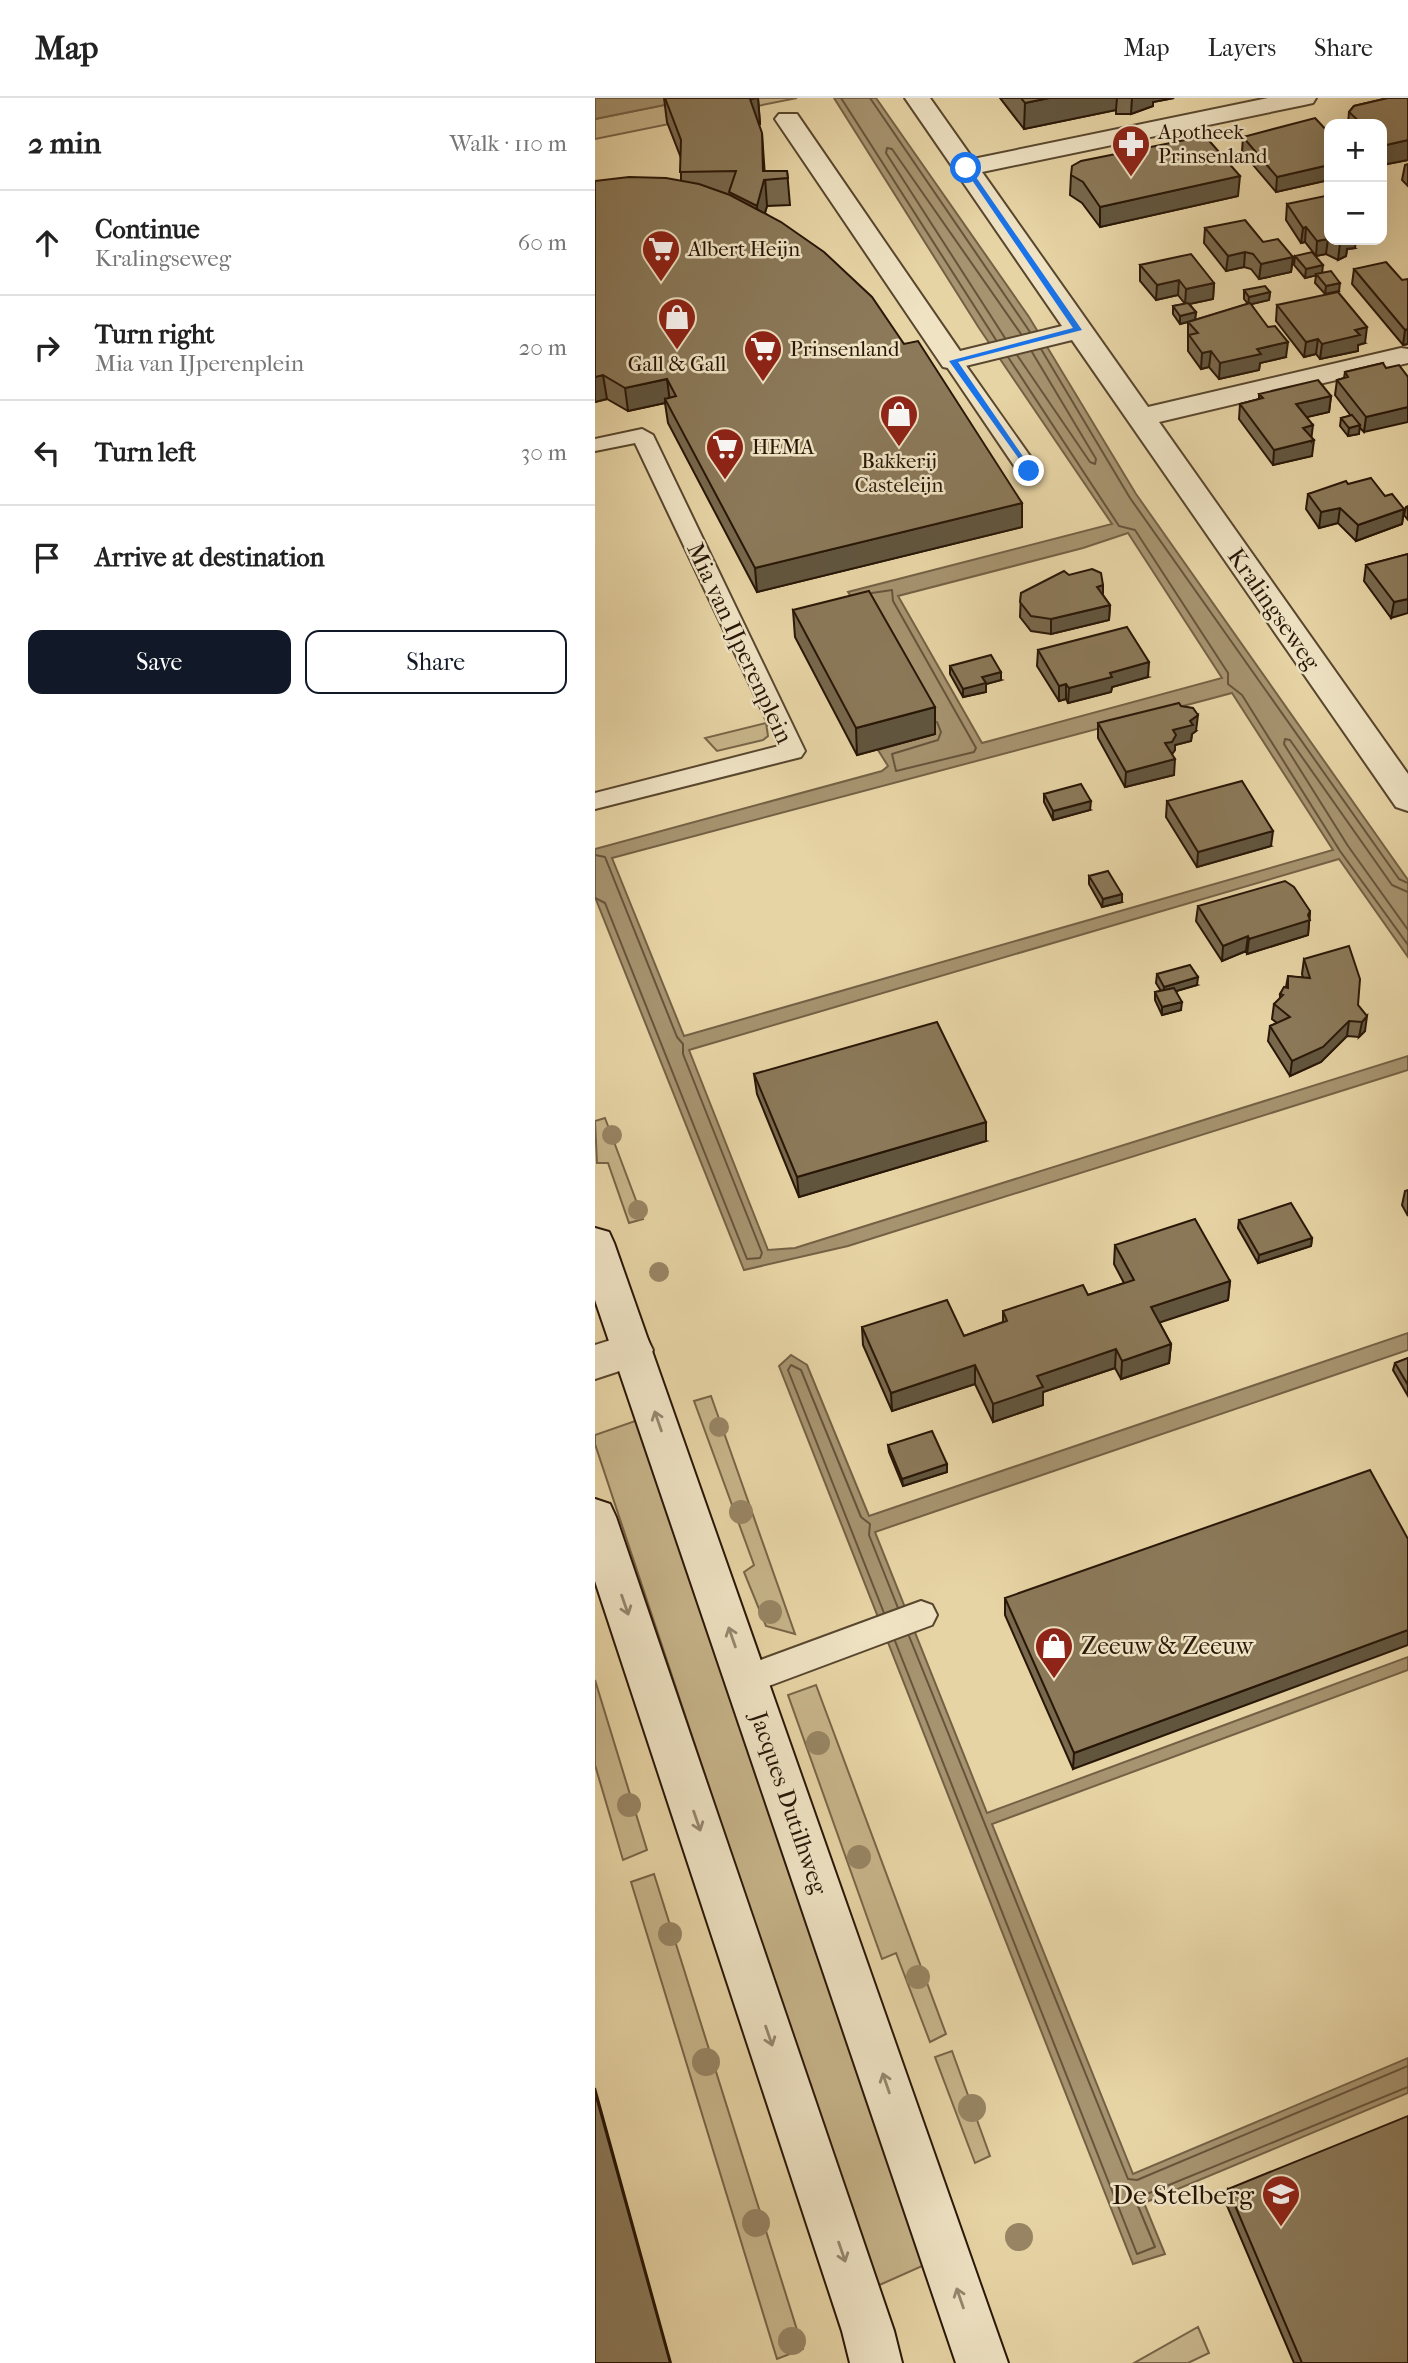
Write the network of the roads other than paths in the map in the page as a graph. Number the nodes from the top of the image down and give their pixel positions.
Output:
1 (917, 98) edge
2 (1304, 98) edge
3 (787, 119) dead end
4 (966, 168) junction
5 (1078, 330) junction
6 (1401, 356) dead end
7 (953, 361) junction
8 (1139, 418) junction
9 (595, 445) edge
10 (1029, 471) dead end
11 (1408, 799) edge
12 (595, 801) edge
13 (595, 1243) edge
14 (614, 1356) edge
15 (595, 1517) edge
16 (921, 1615) dead end
17 (747, 1679) junction
18 (876, 2363) edge
19 (982, 2363) edge

1 - 4 street, Kralingseweg
2 - 4 street
3 - 7 street
4 - 5 street, Kralingseweg
5 - 7 street
5 - 8 street, Kralingseweg
6 - 8 street
7 - 10 lane
8 - 11 street, Kralingseweg
9 - 12 lane, Mia van IJperenplein
13 - 14 street, Jacques Dutilhweg
17 -> 14 street, Jacques Dutilhweg
15 -> 18 street
16 - 17 lane
19 -> 17 street, Jacques Dutilhweg

